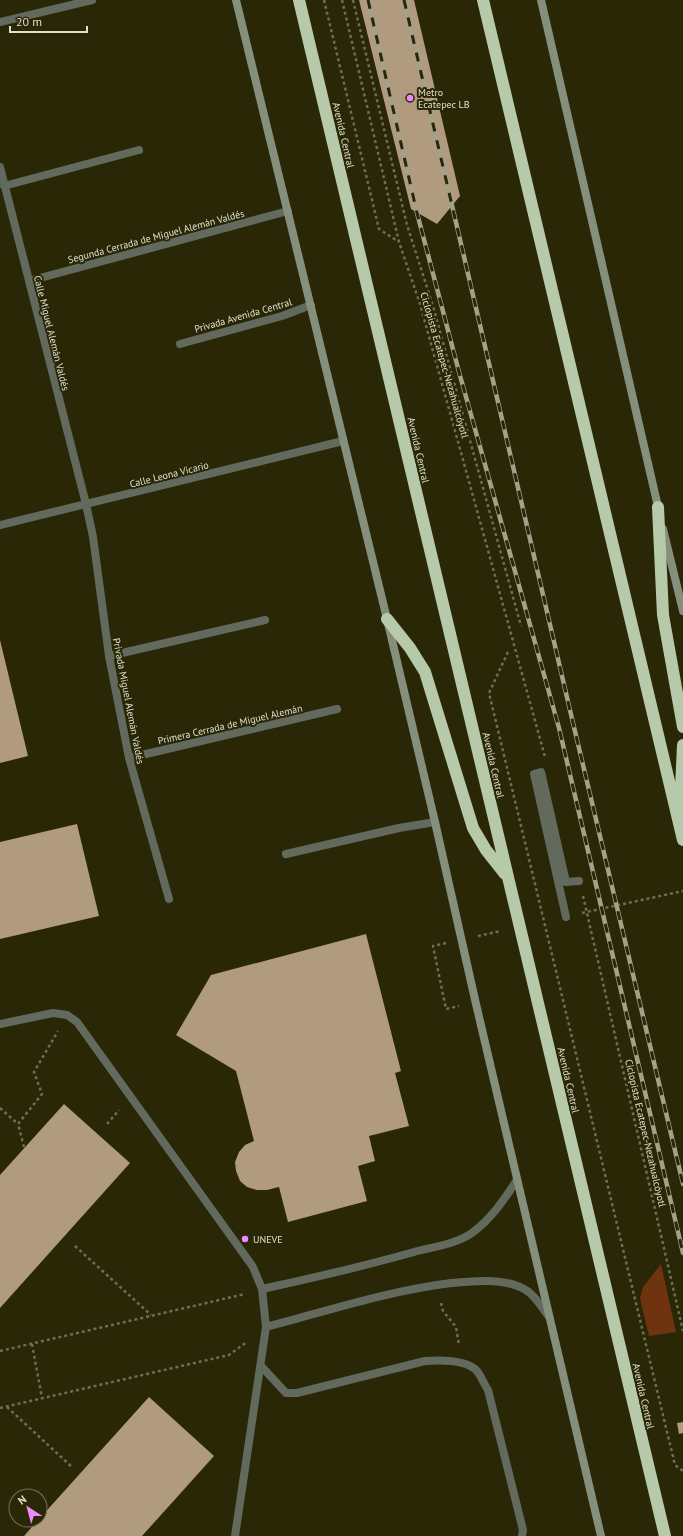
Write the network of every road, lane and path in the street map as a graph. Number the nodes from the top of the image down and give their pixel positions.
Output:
1 (92, 0) edge
2 (236, 0) edge
3 (299, 0) edge
4 (324, 0) edge
5 (342, 0) edge
6 (353, 0) edge
7 (483, 0) edge
8 (541, 0) edge
9 (0, 22) edge
10 (139, 150) dead end
11 (0, 167) edge
12 (4, 186) junction
13 (288, 211) junction
14 (399, 242) junction
15 (29, 281) junction
16 (311, 305) junction
17 (180, 344) dead end
18 (343, 441) junction
19 (86, 504) junction
20 (658, 507) junction
21 (0, 525) edge
22 (683, 611) edge
23 (265, 620) dead end
24 (387, 620) junction
25 (521, 626) dead end
26 (508, 652) dead end
27 (108, 656) junction
28 (336, 709) dead end
29 (683, 727) edge
30 (538, 733) dead end
31 (683, 745) edge
32 (129, 758) junction
33 (435, 822) junction
34 (679, 823) junction
35 (683, 840) edge
36 (286, 854) dead end
37 (508, 878) junction
38 (579, 881) dead end
39 (169, 899) dead end
40 (566, 917) dead end
41 (593, 938) dead end
42 (433, 946) dead end
43 (446, 1009) dead end
44 (67, 1015) junction
45 (0, 1024) edge
46 (0, 1108) edge
47 (18, 1124) junction
48 (24, 1147) dead end
49 (517, 1180) junction
50 (75, 1246) dead end
51 (435, 1285) junction
52 (262, 1289) junction
53 (151, 1316) junction
54 (550, 1317) junction
55 (266, 1327) junction
56 (683, 1331) edge
57 (32, 1344) junction
58 (0, 1351) edge
59 (462, 1362) junction
60 (261, 1366) junction
61 (42, 1398) junction
62 (7, 1406) junction
63 (0, 1408) edge
64 (73, 1468) dead end
65 (683, 1471) edge
66 (235, 1536) edge
67 (522, 1536) edge
68 (601, 1536) edge
69 (665, 1536) edge

1 - 9 street
2 - 13 main road
3 - 37 highway, Avenida Central
4 - 14 path
5 - 14 path, Ciclopista Ecatepec-Nezahualcóyotl
6 - 25 path
7 - 34 highway
8 - 20 main road
10 - 12 street
11 - 12 street, Calle Miguel Alemán Valdés
12 - 15 street, Calle Miguel Alemán Valdés
13 - 15 street, Segunda Cerrada de Miguel Alemán Valdés
13 - 16 main road
14 - 30 path, Ciclopista Ecatepec-Nezahualcóyotl
15 - 19 street, Calle Miguel Alemán Valdés
16 - 17 street, Privada Avenida Central
16 - 18 main road
18 - 19 street, Calle Leona Vicario
18 - 24 main road
19 - 21 street, Calle Leona Vicario
19 - 27 street, Privada Miguel Alemán Valdés
20 - 22 main road
20 - 29 highway
23 - 27 street
24 - 33 main road
24 - 37 highway
26 - 65 path
27 - 32 street, Privada Miguel Alemán Valdés
28 - 32 street, Primera Cerrada de Miguel Alemán
31 - 34 highway
32 - 39 street, Privada Miguel Alemán Valdés
33 - 36 street
33 - 49 main road
34 - 35 highway
37 - 69 highway, Avenida Central
38 - 40 street
41 - 56 path, Ciclopista Ecatepec-Nezahualcóyotl
42 - 43 path
44 - 45 street
44 - 47 path
44 - 52 street
46 - 47 path
47 - 48 path
49 - 52 street
49 - 54 main road
50 - 53 path
51 - 54 street
51 - 55 street
51 - 59 path
52 - 53 path
52 - 55 street
53 - 57 path
54 - 68 main road
55 - 60 street
55 - 61 path
57 - 58 path
57 - 61 path
59 - 60 street
59 - 67 street
60 - 66 street
61 - 62 path
62 - 63 path
62 - 64 path

